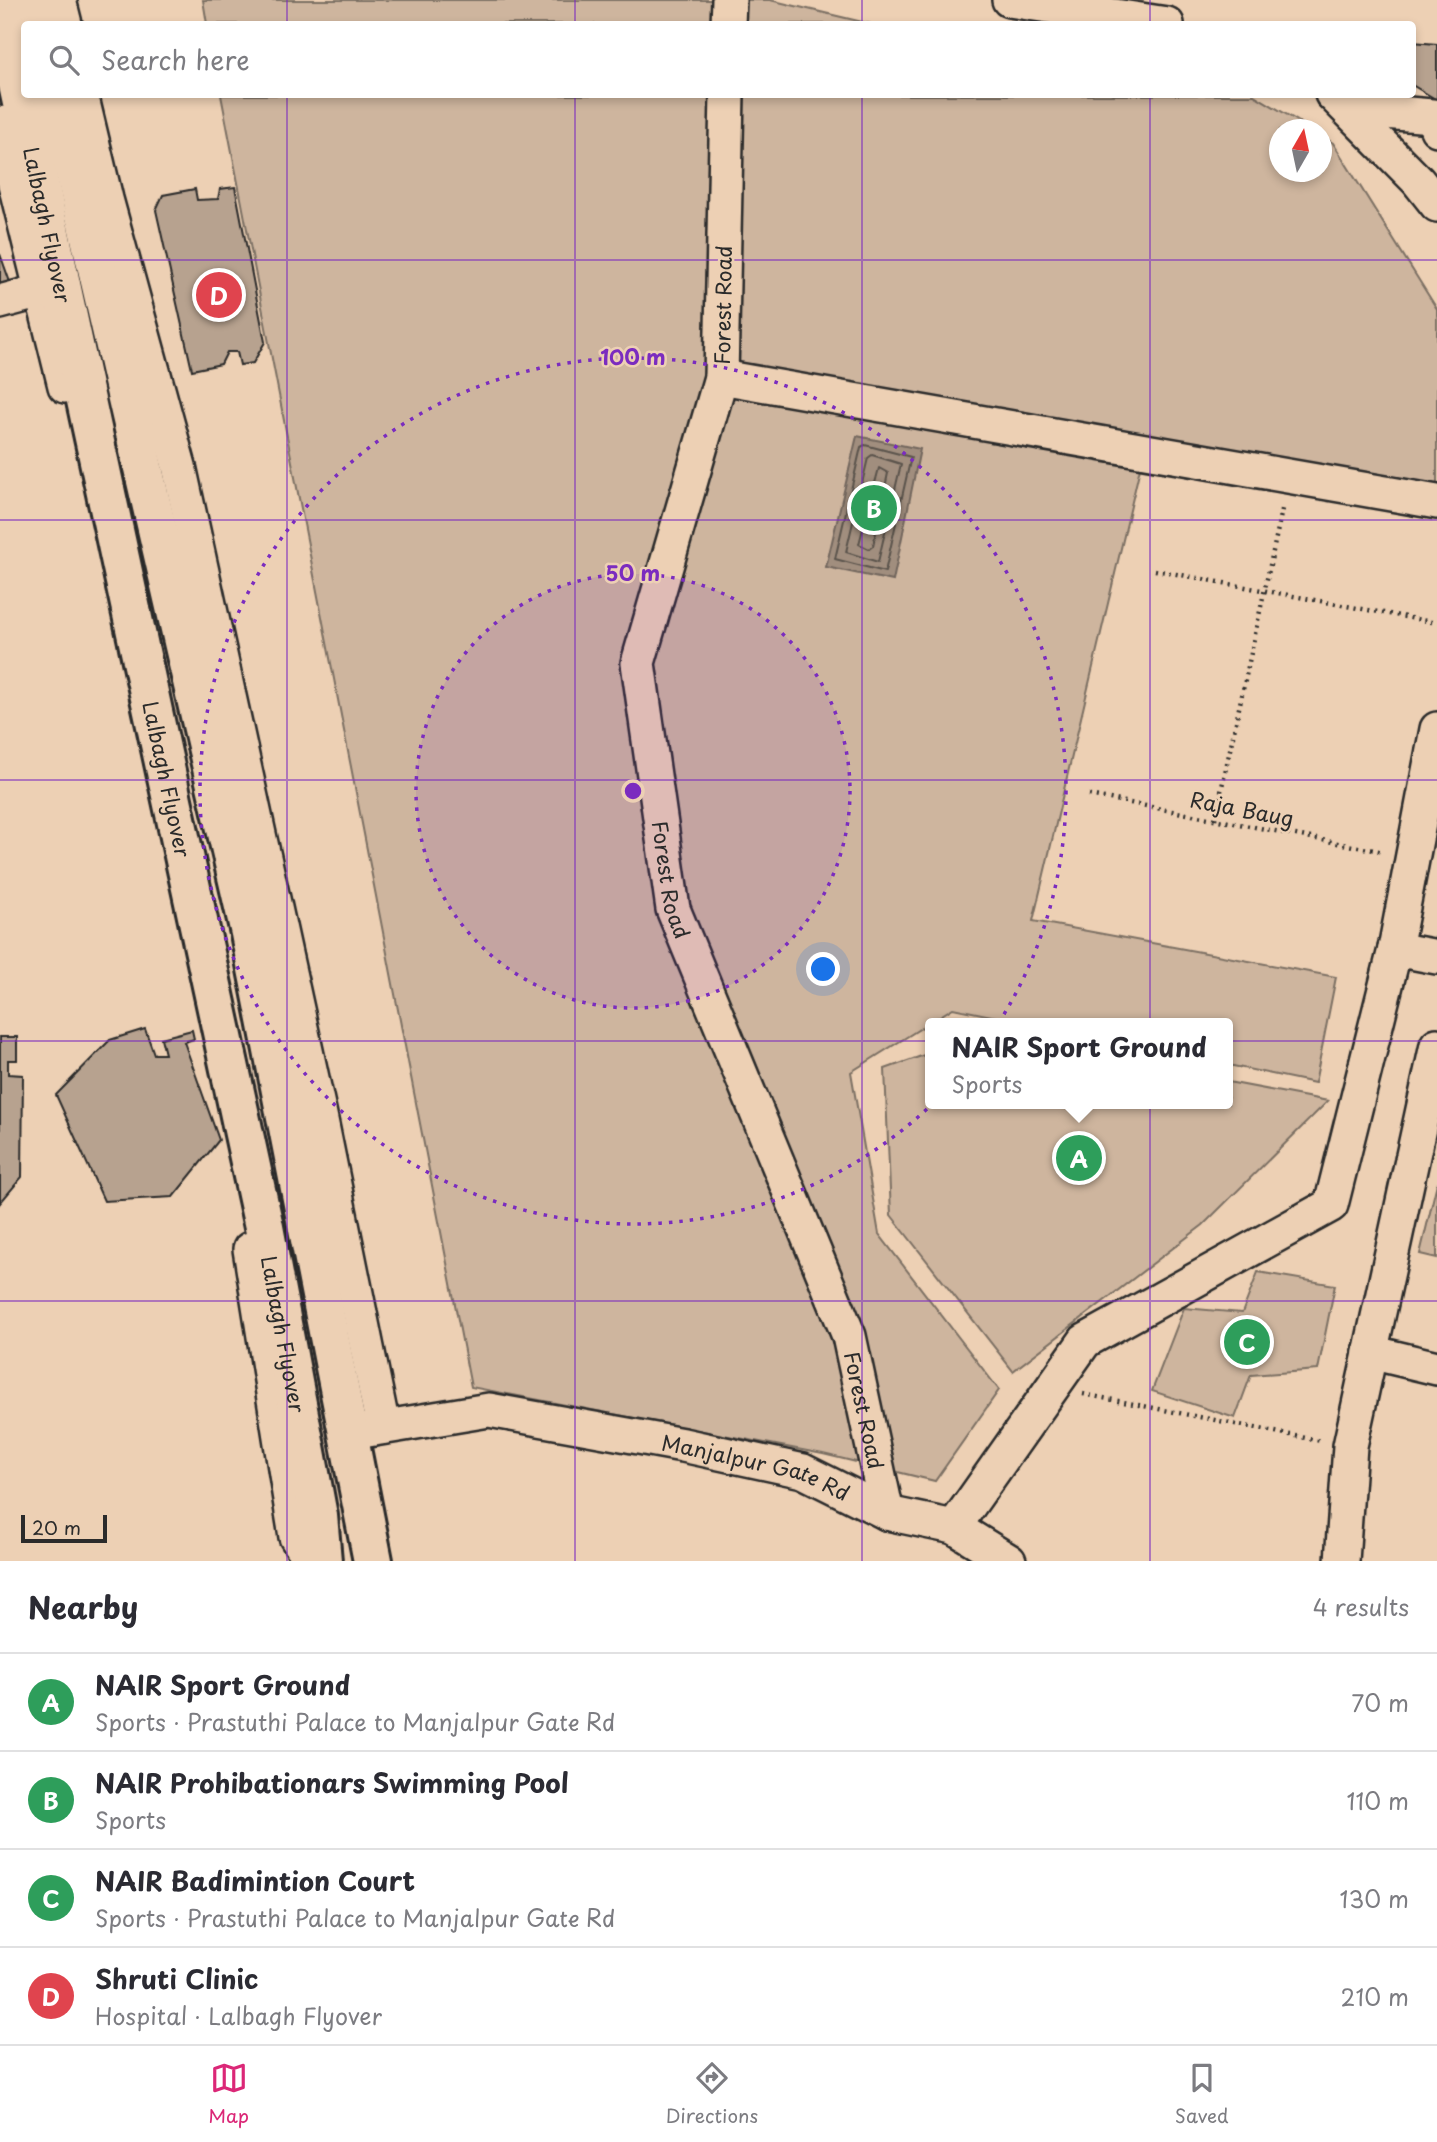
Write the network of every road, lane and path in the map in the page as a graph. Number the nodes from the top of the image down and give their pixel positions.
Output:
1 (36, 0) edge
2 (59, 0) edge
3 (729, 0) edge
4 (1009, 0) edge
5 (0, 1) edge
6 (40, 21) edge
7 (64, 21) edge
8 (728, 21) edge
9 (1147, 21) edge
10 (58, 98) edge
11 (82, 98) edge
12 (727, 98) edge
13 (1340, 102) edge
14 (0, 122) edge
15 (1437, 129) edge
16 (1437, 205) edge
17 (41, 291) junction
18 (0, 302) edge
19 (721, 377) junction
20 (1289, 475) junction
21 (1437, 502) edge
22 (1154, 570) dead end
23 (1265, 591) junction
24 (1437, 623) edge
25 (1437, 729) edge
26 (1089, 794) dead end
27 (1215, 819) junction
28 (1388, 853) dead end
29 (1395, 949) junction
30 (1437, 957) edge
31 (1437, 1045) edge
32 (1370, 1352) junction
33 (1437, 1368) edge
34 (1078, 1393) dead end
35 (365, 1430) junction
36 (1350, 1447) junction
37 (887, 1513) junction
38 (954, 1527) junction
39 (310, 1561) edge
40 (322, 1561) edge
41 (373, 1561) edge
42 (1009, 1561) edge
43 (1342, 1561) edge

1 - 6 highway
2 - 7 street
3 - 8 street
4 - 9 street
5 - 40 highway, Lalbagh Flyover
10 - 35 highway, Lalbagh Flyover
11 - 35 street
12 - 19 street, Forest Road
13 - 15 street
13 - 16 street
14 - 17 street
17 - 18 street
17 - 39 street
19 - 20 street
19 - 37 street, Forest Road
20 - 21 street
20 - 23 path
22 - 23 path
23 - 24 path
23 - 27 path
25 - 29 street
26 - 27 path, Raja Baug
27 - 28 path, Raja Baug
29 - 30 street
29 - 38 street
31 - 32 street
32 - 33 street
32 - 36 street
34 - 36 path
35 - 37 street, Manjalpur Gate Rd
35 - 41 highway, Lalbagh Flyover
36 - 43 street
37 - 38 street, Manjalpur Gate Rd
38 - 42 street, Manjalpur Gate Rd

